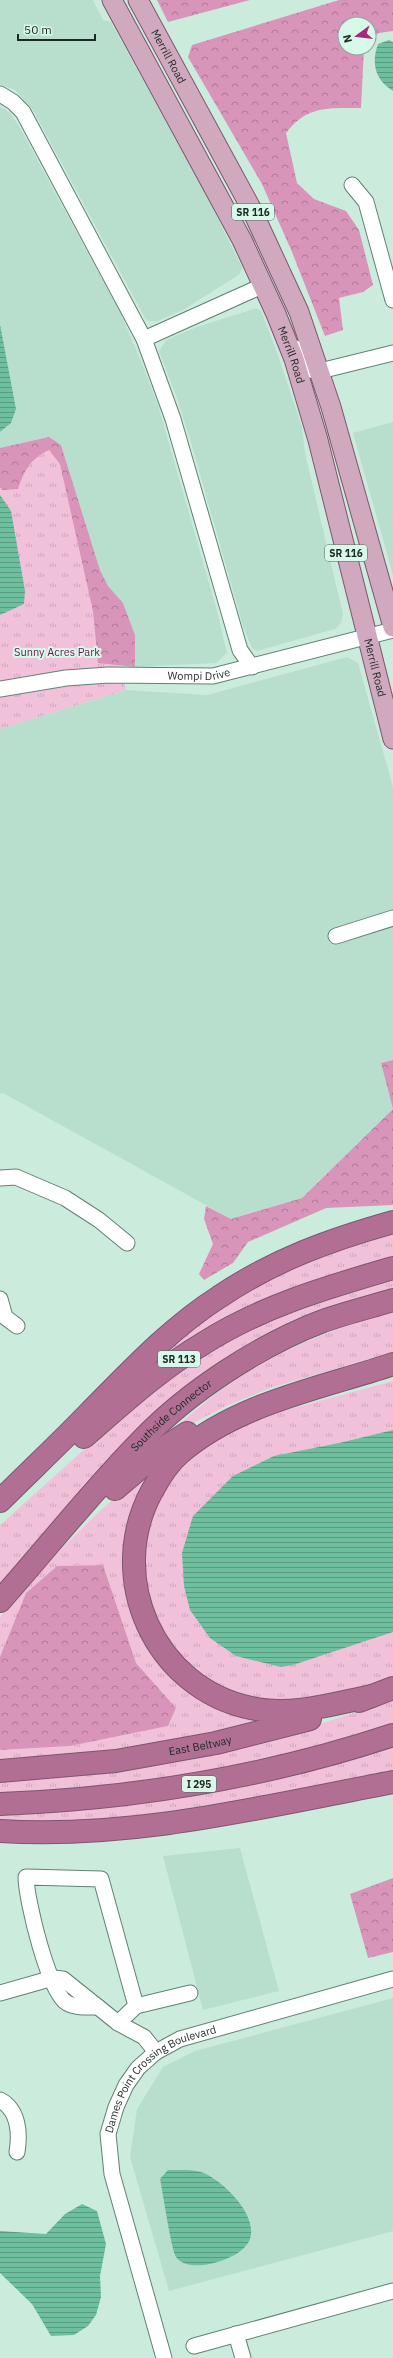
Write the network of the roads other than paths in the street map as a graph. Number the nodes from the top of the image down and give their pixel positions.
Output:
1 (112, 0) edge
2 (138, 0) edge
3 (0, 94) edge
4 (352, 185) dead end
5 (264, 285) junction
6 (393, 300) edge
7 (276, 314) junction
8 (144, 339) junction
9 (393, 353) edge
10 (320, 371) junction
11 (393, 628) edge
12 (366, 637) junction
13 (252, 667) junction
14 (0, 689) edge
15 (393, 738) edge
16 (393, 918) edge
17 (336, 936) dead end
18 (0, 1178) edge
19 (393, 1222) edge
20 (127, 1243) dead end
21 (393, 1268) edge
22 (0, 1299) edge
23 (393, 1300) edge
24 (17, 1326) dead end
25 (393, 1357) edge
26 (393, 1364) edge
27 (393, 1376) edge
28 (233, 1420) junction
29 (0, 1501) edge
30 (0, 1511) edge
31 (57, 1536) junction
32 (0, 1601) edge
33 (393, 1688) edge
34 (372, 1696) junction
35 (393, 1735) edge
36 (0, 1771) edge
37 (393, 1782) edge
38 (0, 1804) edge
39 (0, 1831) edge
40 (51, 1979) junction
41 (393, 1979) edge
42 (190, 1992) dead end
43 (0, 1993) edge
44 (136, 2006) junction
45 (118, 2023) junction
46 (156, 2052) junction
47 (0, 2100) edge
48 (17, 2152) dead end
49 (393, 2290) edge
50 (236, 2334) junction
51 (194, 2346) dead end
52 (164, 2358) edge
53 (242, 2358) edge

1 - 5 main road, Merrill Road / SR 116
2 - 10 main road, Merrill Road / SR 116
3 - 8 street
4 - 6 street
5 - 7 main road, Merrill Road / SR 116
5 - 8 street
7 - 10 street
7 - 12 main road, Merrill Road / SR 116
8 - 13 street
9 - 10 street
10 - 11 main road, Merrill Road / SR 116
11 - 12 street, Wompi Drive
12 - 13 street, Wompi Drive
12 - 15 main road, Merrill Road / SR 116
13 - 14 street, Wompi Drive
16 - 17 street
18 - 20 street
19 - 29 highway
21 - 30 highway, SR 113
22 - 24 street
23 - 31 highway, Southside Connector
25 - 31 highway
26 - 28 highway
27 - 28 highway
28 - 34 highway
31 - 32 highway, Southside Connector
33 - 34 highway, East Beltway
34 - 36 highway, East Beltway
35 - 38 highway, I 295
37 - 39 highway
40 - 43 street
40 - 44 street
40 - 45 street
41 - 46 street, Dames Point Crossing Boulevard
42 - 44 street
44 - 45 street
45 - 46 street
46 - 52 street, Dames Point Crossing Boulevard
47 - 48 street
49 - 50 street
50 - 51 street
50 - 53 street

